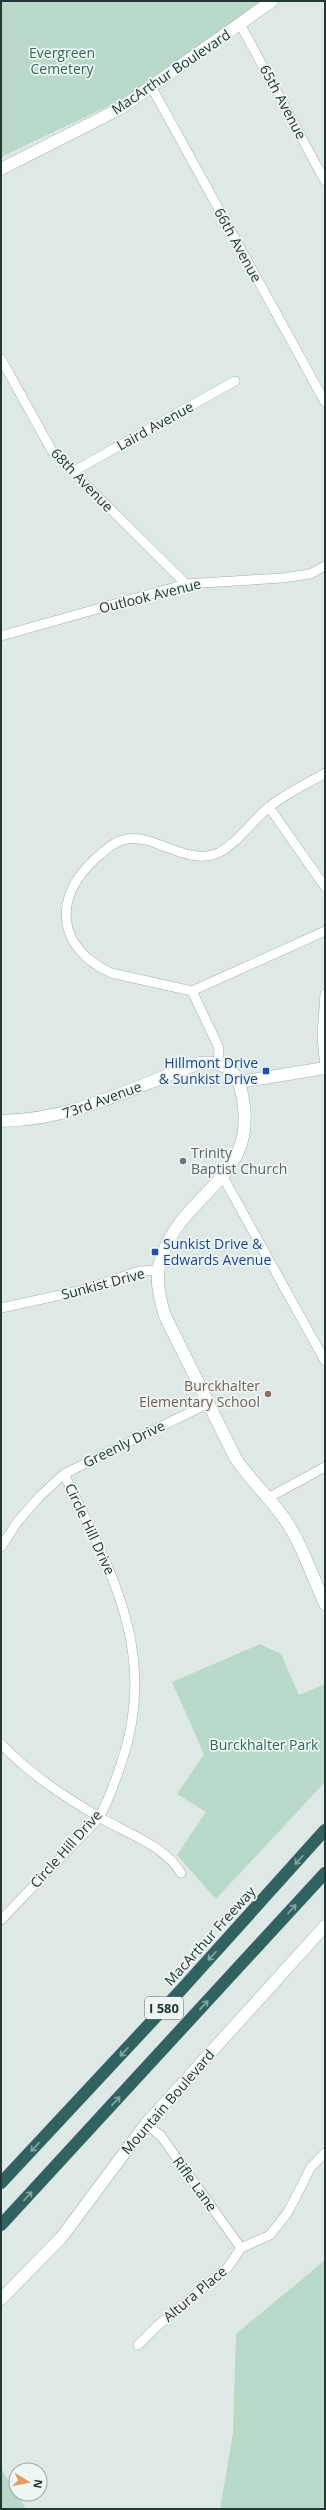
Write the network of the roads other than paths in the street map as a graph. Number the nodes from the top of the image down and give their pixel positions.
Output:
1 (272, 1) edge
2 (240, 24) junction
3 (152, 88) junction
4 (1, 169) edge
5 (325, 180) edge
6 (1, 360) edge
7 (235, 381) dead end
8 (325, 402) edge
9 (74, 471) junction
10 (325, 566) edge
11 (186, 584) junction
12 (1, 636) edge
13 (325, 773) edge
14 (269, 807) junction
15 (325, 886) edge
16 (325, 931) edge
17 (192, 991) junction
18 (325, 994) edge
19 (218, 1064) junction
20 (325, 1068) edge
21 (239, 1082) junction
22 (1, 1121) edge
23 (223, 1176) junction
24 (158, 1270) junction
25 (1, 1308) edge
26 (325, 1361) edge
27 (207, 1404) junction
28 (325, 1467) edge
29 (64, 1474) junction
30 (268, 1498) junction
31 (1, 1547) edge
32 (325, 1604) edge
33 (1, 1744) edge
34 (99, 1817) junction
35 (325, 1830) edge
36 (181, 1873) dead end
37 (325, 1873) edge
38 (1, 1920) edge
39 (325, 1926) edge
40 (146, 2124) junction
41 (325, 2153) edge
42 (1, 2183) edge
43 (2, 2224) edge
44 (241, 2248) junction
45 (1, 2300) edge
46 (138, 2345) dead end

1 - 2 main road, MacArthur Boulevard
2 - 3 main road, MacArthur Boulevard
2 - 5 street, 65th Avenue
3 - 4 main road, MacArthur Boulevard
3 - 8 street, 66th Avenue
6 - 9 street, 68th Avenue
7 - 9 street, Laird Avenue
9 - 11 street, 68th Avenue
10 - 11 street, Outlook Avenue
11 - 12 street, Outlook Avenue
13 - 14 street
14 - 15 street
14 - 17 street
16 - 17 street
17 - 19 street
18 - 20 street
19 - 21 main road
19 - 22 main road, 73rd Avenue
20 - 21 main road
21 - 23 main road, Sunkist Drive
23 - 24 main road, Sunkist Drive
23 - 26 street
24 - 25 street, Sunkist Drive
24 - 27 main road
27 - 29 street, Greenly Drive
27 - 30 main road
28 - 30 street
29 - 31 street, Greenly Drive
29 - 34 street, Circle Hill Drive
30 - 32 main road
33 - 34 street
34 - 36 street
34 - 38 street, Circle Hill Drive
35 -> 42 highway, MacArthur Freeway / I 580
43 -> 37 highway, I 580
39 - 40 main road, Mountain Boulevard
40 - 44 street, Rifle Lane
40 - 45 main road, Mountain Boulevard
41 - 44 street
44 - 46 street, Altura Place

